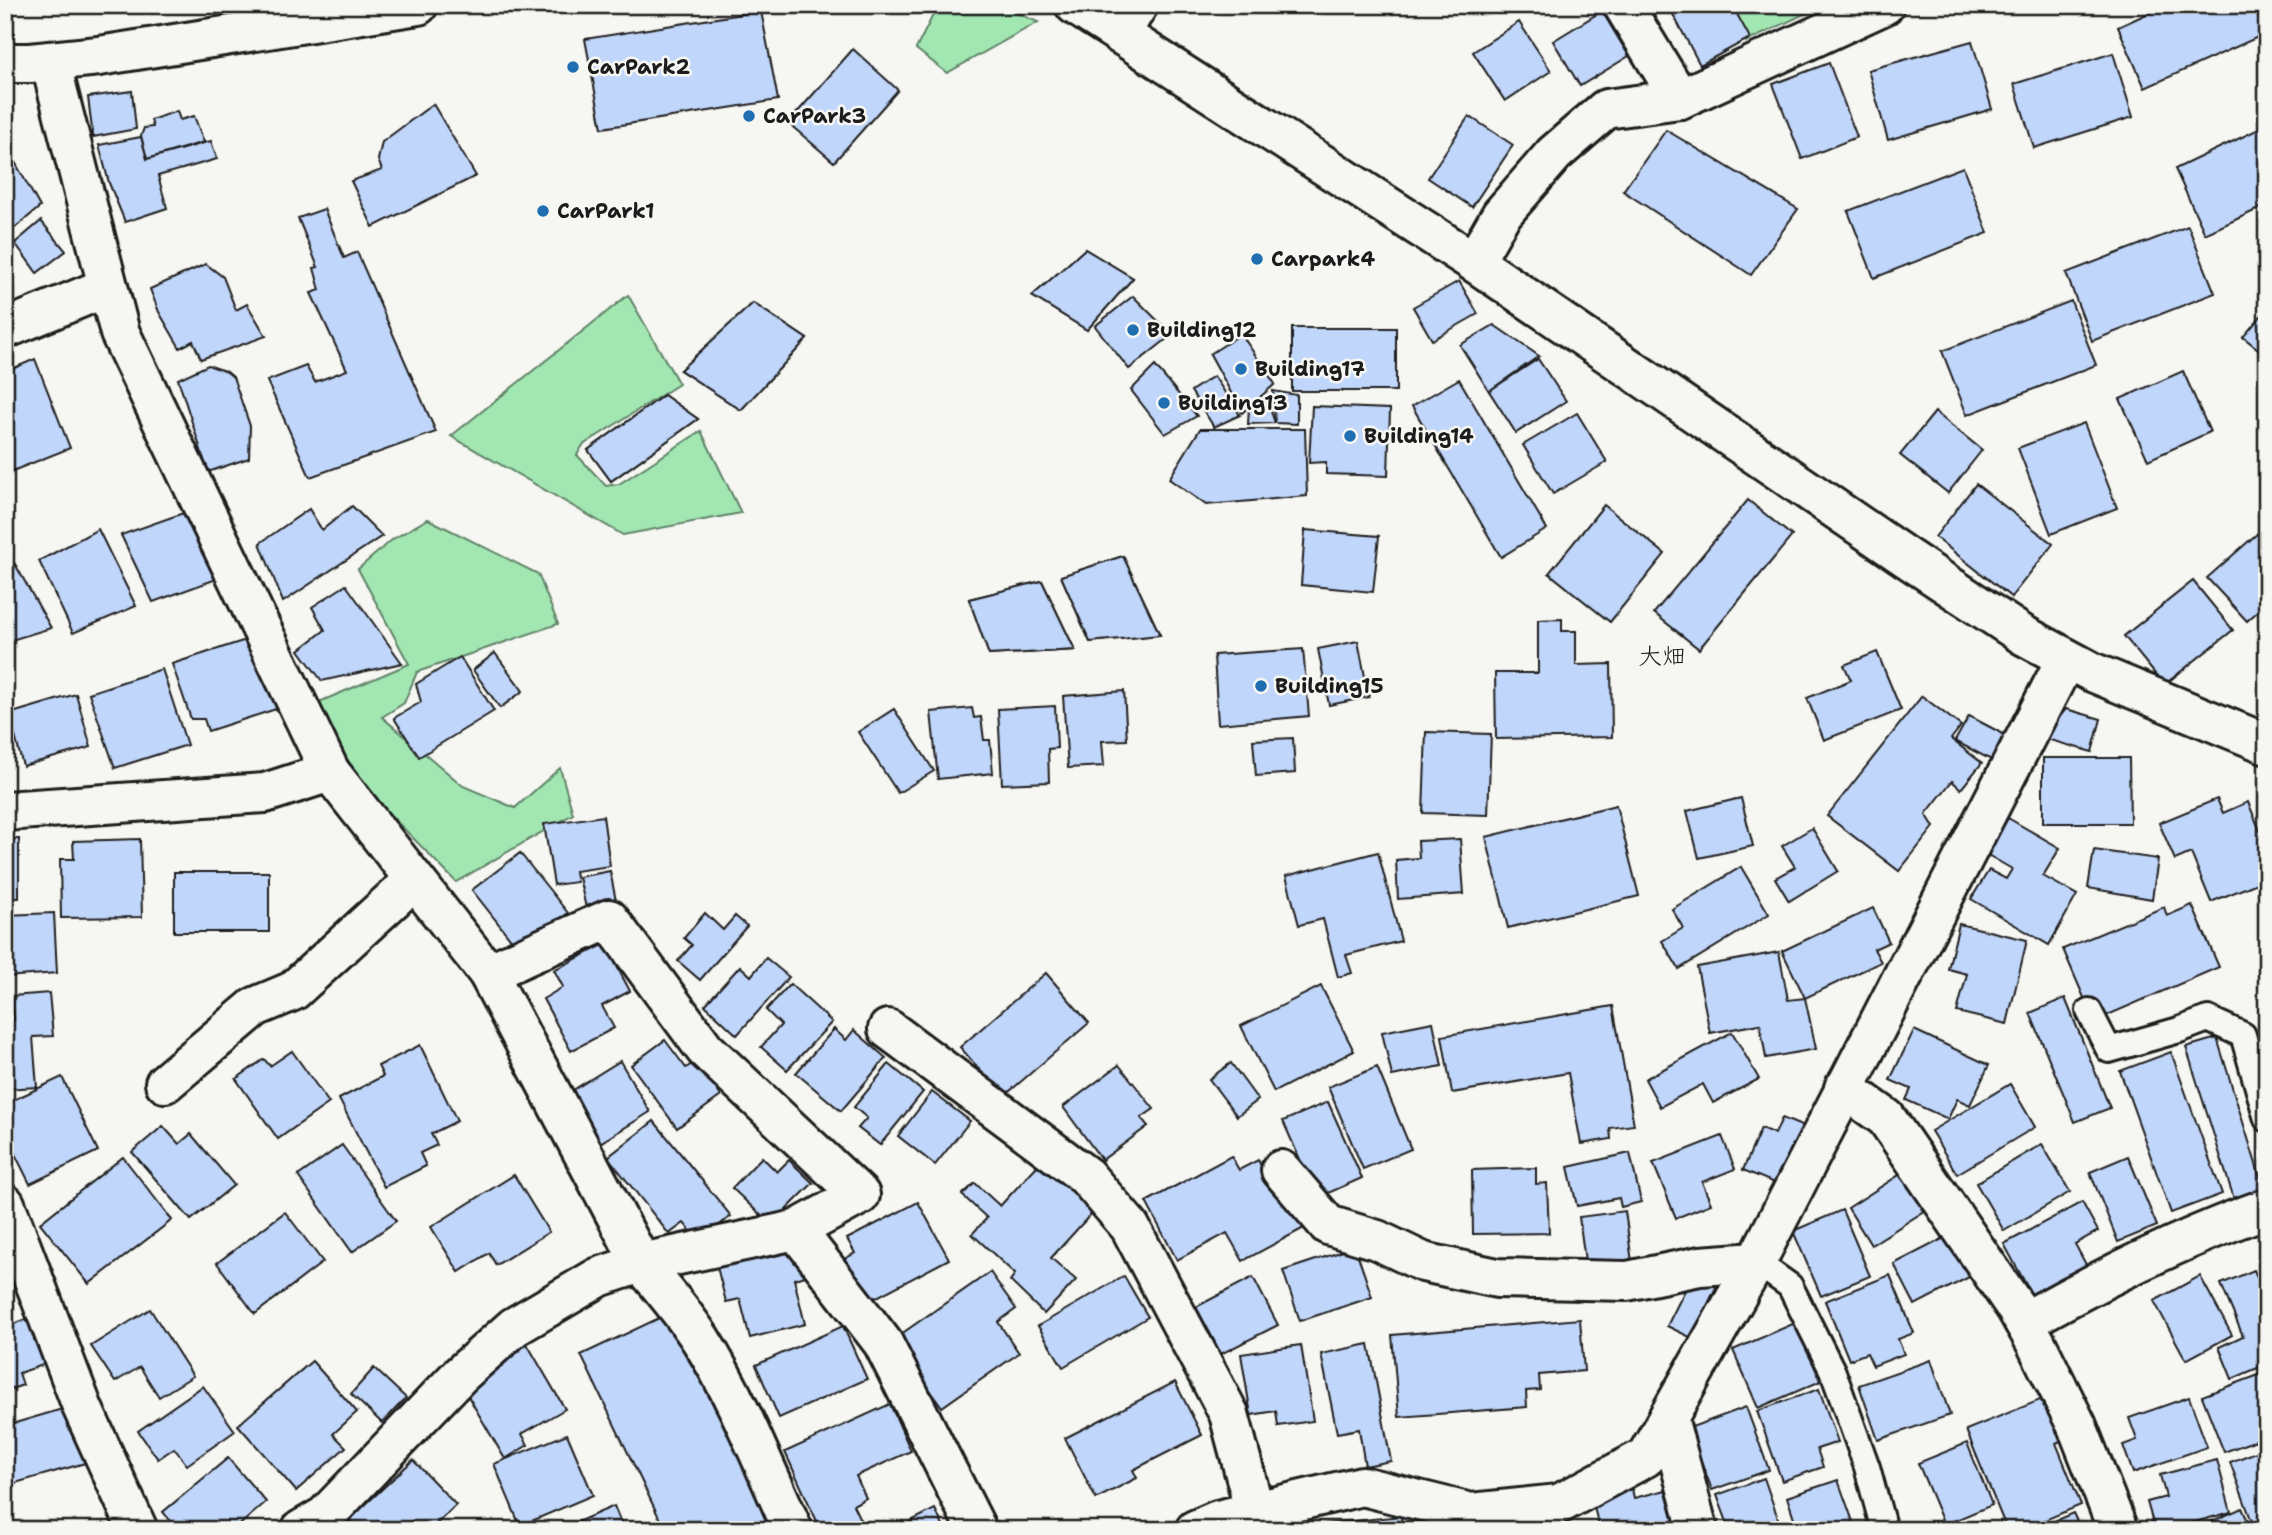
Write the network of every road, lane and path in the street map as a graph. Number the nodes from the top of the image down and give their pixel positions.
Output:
1 (418, 5) edge
2 (1075, 5) edge
3 (1623, 5) edge
4 (1884, 5) edge
5 (1129, 20) edge
6 (50, 61) junction
7 (5, 63) edge
8 (1680, 99) junction
9 (1474, 262) junction
10 (107, 287) junction
11 (5, 329) edge
12 (2066, 659) junction
13 (2267, 744) edge
14 (330, 772) junction
15 (5, 811) edge
16 (414, 880) junction
17 (488, 973) junction
18 (2089, 1011) dead end
19 (888, 1029) dead end
20 (165, 1083) dead end
21 (1844, 1088) junction
22 (2267, 1119) edge
23 (1281, 1171) dead end
24 (5, 1204) edge
25 (2267, 1208) edge
26 (796, 1230) junction
27 (1756, 1262) junction
28 (641, 1263) junction
29 (2024, 1322) junction
30 (1668, 1418) junction
31 (1255, 1512) junction
32 (318, 1525) edge
33 (1201, 1529) edge
34 (138, 1530) edge
35 (793, 1530) edge
36 (977, 1530) edge
37 (1698, 1530) edge
38 (1884, 1530) edge
39 (2118, 1530) edge

1 - 6 street
2 - 5 street
3 - 8 street
4 - 8 street
5 - 9 street
6 - 7 street
6 - 10 street
8 - 9 street
9 - 12 street
10 - 11 street
10 - 14 street
12 - 13 street
12 - 21 street
14 - 15 street
14 - 16 street
16 - 17 street
16 - 20 street
17 - 26 street
17 - 28 street
18 - 22 lane
19 - 31 street
21 - 27 street
21 - 29 street
23 - 27 street
24 - 34 street
25 - 29 street
26 - 28 street
26 - 36 street
27 - 30 street
27 - 38 lane
28 - 32 street
28 - 35 street
29 - 39 street
30 - 31 street
30 - 37 street
31 - 33 street

